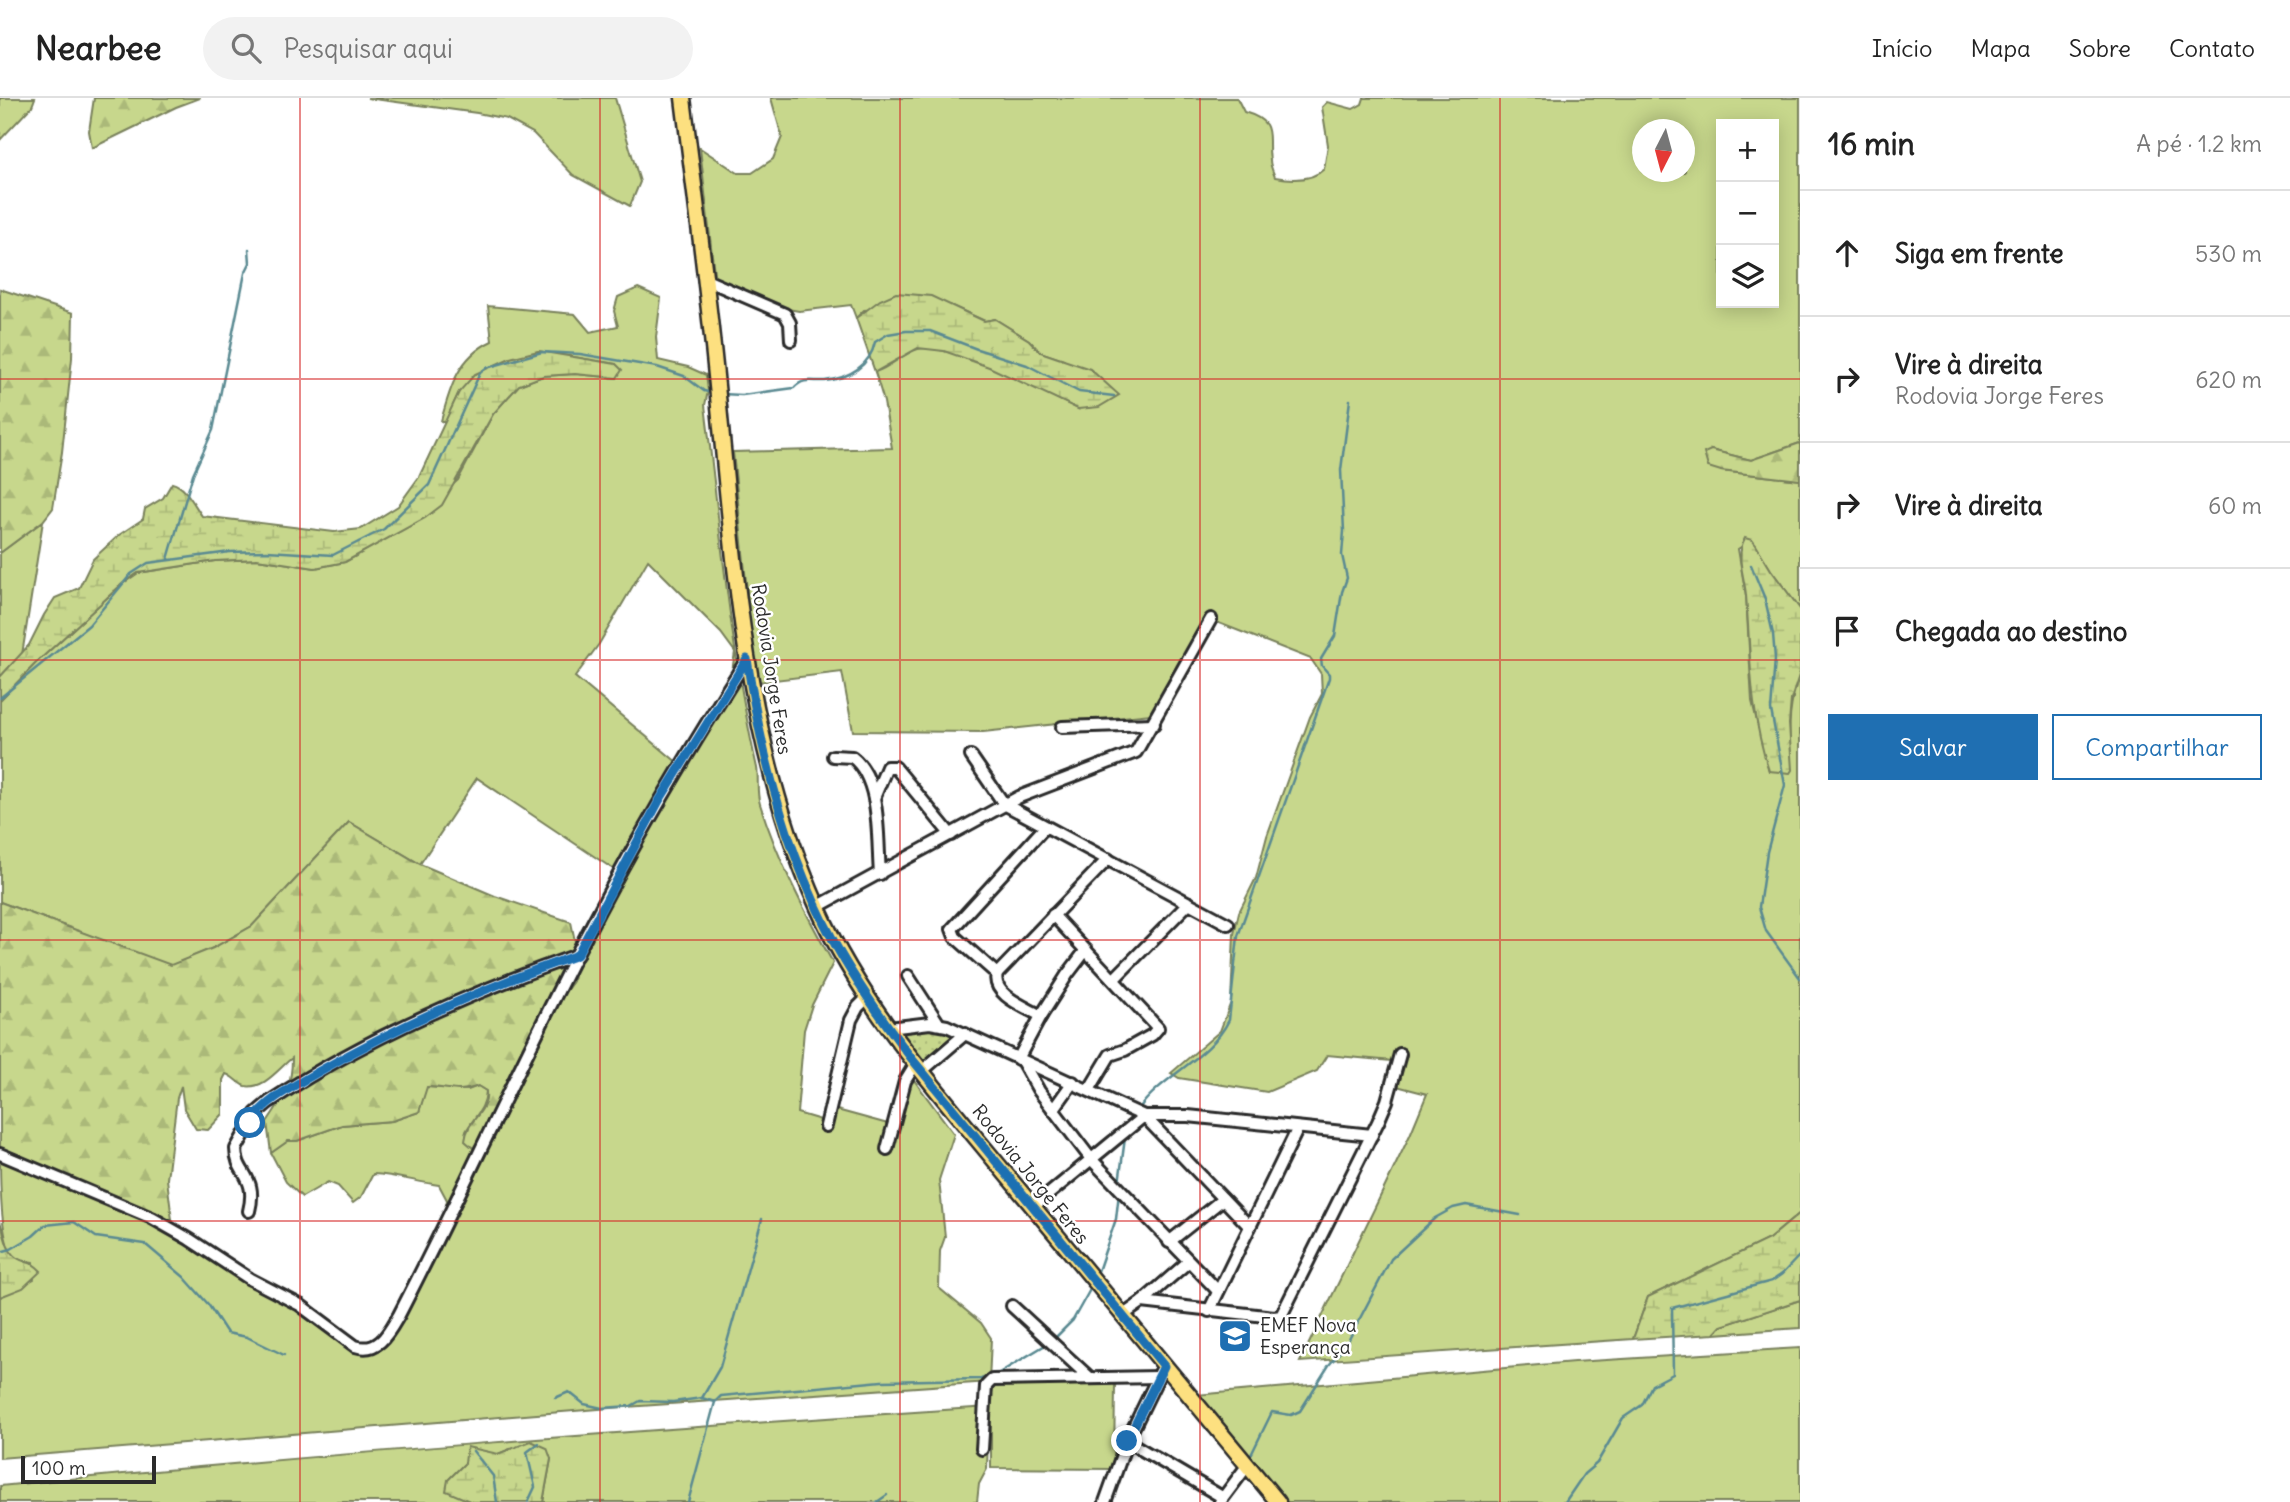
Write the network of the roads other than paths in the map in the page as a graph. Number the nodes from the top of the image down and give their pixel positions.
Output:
1 (683, 98) edge
2 (704, 279) junction
3 (792, 340) dead end
4 (1211, 619) dead end
5 (747, 659) junction
6 (1154, 724) junction
7 (1062, 727) dead end
8 (833, 756) dead end
9 (971, 756) dead end
10 (874, 798) junction
11 (1004, 804) junction
12 (1045, 827) junction
13 (951, 835) junction
14 (1108, 859) junction
15 (880, 874) junction
16 (1189, 903) junction
17 (817, 907) junction
18 (1053, 915) junction
19 (1228, 924) dead end
20 (1086, 950) junction
21 (577, 955) junction
22 (997, 974) junction
23 (908, 976) dead end
24 (1114, 979) junction
25 (868, 997) junction
26 (1041, 1016) junction
27 (939, 1024) junction
28 (889, 1028) junction
29 (965, 1034) junction
30 (1400, 1054) dead end
31 (1020, 1060) junction
32 (919, 1067) junction
33 (1073, 1082) junction
34 (1089, 1090) junction
35 (1052, 1110) junction
36 (1144, 1116) junction
37 (827, 1126) dead end
38 (1298, 1128) junction
39 (1372, 1135) junction
40 (887, 1149) dead end
41 (0, 1154) edge
42 (1091, 1159) junction
43 (1223, 1199) junction
44 (1033, 1207) junction
45 (249, 1212) dead end
46 (1250, 1227) junction
47 (1169, 1242) junction
48 (1188, 1262) junction
49 (1218, 1291) junction
50 (1142, 1303) junction
51 (1012, 1306) dead end
52 (1209, 1311) junction
53 (1122, 1316) junction
54 (1161, 1371) junction
55 (1090, 1378) junction
56 (1127, 1441) junction
57 (982, 1449) dead end
58 (1247, 1466) junction
59 (1221, 1499) edge
60 (1105, 1502) edge
61 (1278, 1502) edge

1 - 2 main road, Rodovia Jorge Feres
2 - 3 street
2 - 5 main road, Rodovia Jorge Feres
4 - 6 street
5 - 17 main road, Rodovia Jorge Feres
5 - 21 street
6 - 7 street
6 - 11 street
8 - 10 street
9 - 11 street
10 - 13 street
10 - 15 street
11 - 12 street
11 - 13 street
12 - 14 street
12 - 22 street
13 - 15 street
14 - 16 street
14 - 18 street
15 - 17 street
16 - 19 street
16 - 24 street
17 - 25 main road, Rodovia Jorge Feres
18 - 20 street
18 - 22 street
20 - 24 street
20 - 26 street
21 - 41 street
21 - 45 street
22 - 26 street
23 - 27 street
24 - 34 street
25 - 28 main road, Rodovia Jorge Feres
25 - 37 street
26 - 31 street
27 - 28 street
27 - 29 street
28 - 32 main road, Rodovia Jorge Feres
29 - 31 street
29 - 32 street
30 - 39 street
31 - 33 street
31 - 35 street
32 - 40 street
32 - 44 main road, Rodovia Jorge Feres
33 - 34 street
33 - 35 street
34 - 36 street
35 - 42 street
36 - 38 street
36 - 42 street
36 - 43 street
38 - 39 street
38 - 46 street
39 - 52 street
42 - 44 street
42 - 47 street
43 - 46 street
43 - 47 street
44 - 53 main road, Rodovia Jorge Feres
46 - 49 street
47 - 48 street
48 - 49 street
48 - 50 street
49 - 52 street
50 - 52 street
50 - 53 street
51 - 55 street
53 - 54 main road, Rodovia Jorge Feres
54 - 55 street
54 - 56 street
54 - 58 main road, Rodovia Jorge Feres
55 - 57 street
56 - 59 street
56 - 60 street
58 - 59 street
58 - 61 main road, Rodovia Jorge Feres

